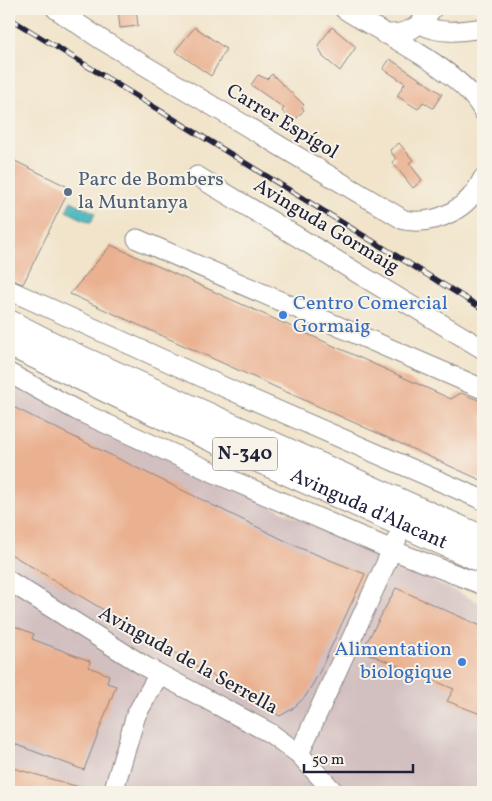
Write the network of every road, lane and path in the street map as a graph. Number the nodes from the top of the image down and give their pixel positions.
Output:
1 (56, 9) edge
2 (344, 9) edge
3 (432, 9) edge
4 (421, 24) junction
5 (483, 28) edge
6 (384, 34) junction
7 (483, 111) edge
8 (196, 176) dead end
9 (483, 178) edge
10 (137, 239) dead end
11 (9, 290) edge
12 (11, 328) edge
13 (483, 349) edge
14 (9, 361) edge
15 (9, 373) edge
16 (27, 381) junction
17 (483, 389) edge
18 (483, 500) edge
19 (403, 525) junction
20 (483, 538) edge
21 (392, 550) junction
22 (483, 561) edge
23 (9, 581) edge
24 (483, 585) edge
25 (159, 674) junction
26 (299, 754) junction
27 (113, 792) edge
28 (334, 792) edge

1 - 9 street, Carrer Espígol
2 - 6 street
3 - 4 street
4 - 5 street
4 - 6 street
6 - 7 street
8 - 13 street, Avinguda Gormaig
10 - 17 street
11 - 18 street
12 - 19 main road, Avinguda d'Alacant / N-340
12 - 20 main road, Avinguda d'Alacant / N-340
14 - 16 street
15 - 16 street
16 - 21 street
19 - 21 street
19 - 22 main road, Avinguda d'Alacant / N-340
21 - 24 street
21 - 26 street
23 - 25 street, Avinguda de la Serrella
25 - 26 street, Avinguda de la Serrella
25 - 27 street
26 - 28 street, Avinguda de la Serrella

